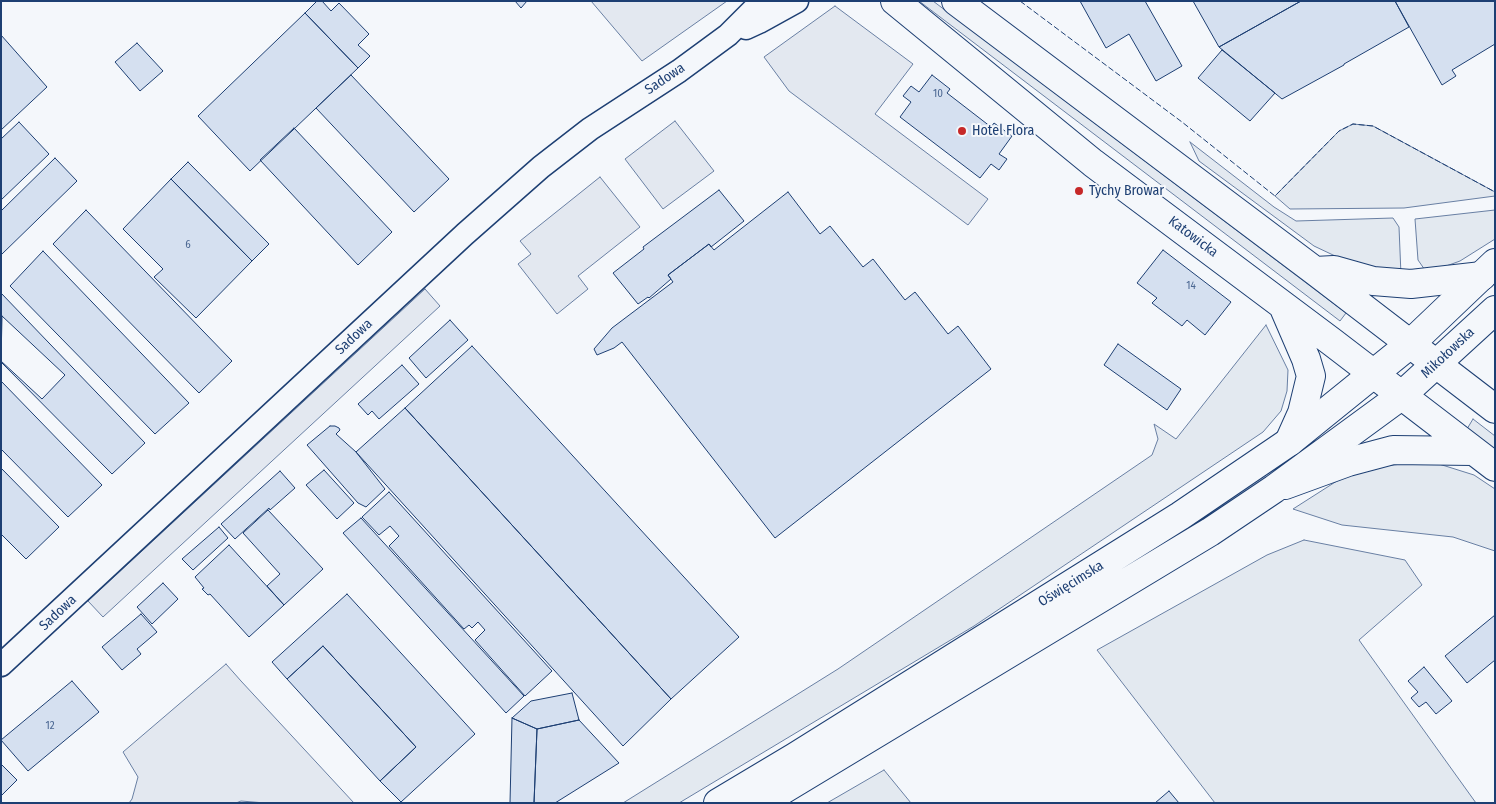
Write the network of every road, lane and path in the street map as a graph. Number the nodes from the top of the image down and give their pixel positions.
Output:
1 (765, 1) edge
2 (797, 1) edge
3 (895, 1) edge
4 (956, 1) edge
5 (728, 35) junction
6 (1488, 270) edge
7 (1315, 271) junction
8 (1282, 304) junction
9 (1495, 310) edge
10 (1409, 345) junction
11 (1435, 365) junction
12 (1373, 374) junction
13 (1401, 396) junction
14 (1495, 409) edge
15 (1288, 442) junction
16 (1473, 451) junction
17 (1495, 467) edge
18 (1274, 489) junction
19 (1, 665) edge
20 (718, 803) edge
21 (761, 803) edge

1 - 5 street, Sadowa
2 - 5 street, Sadowa
3 - 8 main road, Katowicka
4 - 7 main road
5 - 19 street, Sadowa
6 - 7 main road
6 - 10 main road
7 - 10 main road
8 - 12 main road, Katowicka
8 - 15 main road
9 - 11 main road, Mikołowska
10 - 11 main road
10 - 12 main road, Oświęcimska
11 - 13 main road, Mikołowska
11 - 14 main road
12 - 13 main road, Katowicka
12 - 15 main road, Oświęcimska
13 - 16 main road, Katowicka
13 - 18 main road, Oświęcimska
15 - 20 main road, Oświęcimska
16 - 17 main road, Katowicka
16 - 18 main road
18 - 21 main road, Oświęcimska

